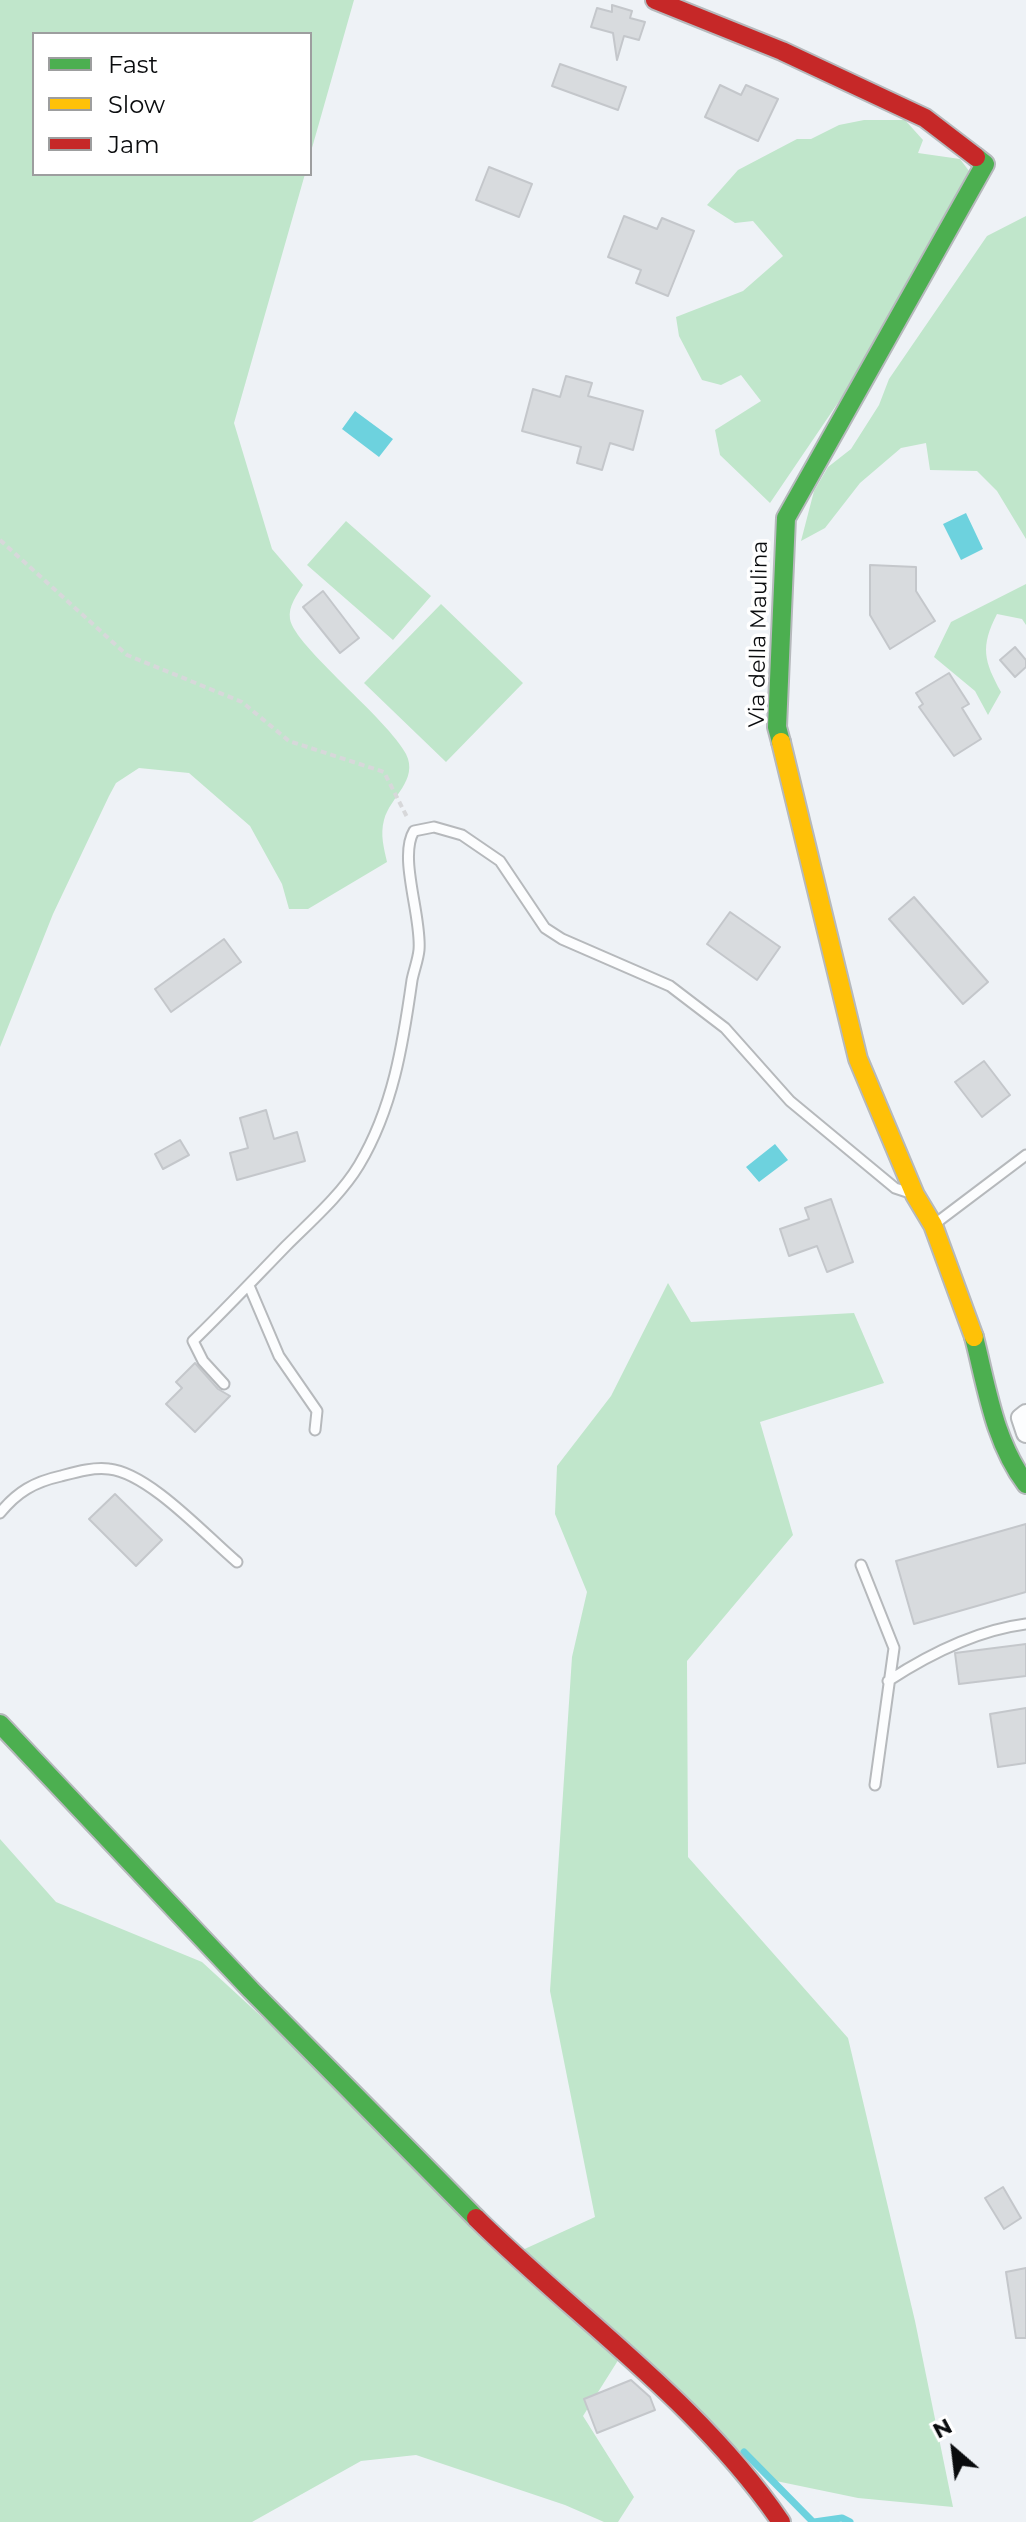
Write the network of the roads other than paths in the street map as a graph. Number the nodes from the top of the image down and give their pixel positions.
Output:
1 (655, 0) edge
2 (1026, 1155) edge
3 (915, 1195) junction
4 (933, 1225) junction
5 (250, 1288) junction
6 (224, 1384) dead end
7 (1026, 1414) edge
8 (315, 1430) dead end
9 (1026, 1433) edge
10 (1026, 1484) edge
11 (0, 1513) edge
12 (237, 1562) dead end
13 (861, 1565) dead end
14 (1026, 1624) edge
15 (888, 1681) junction
16 (0, 1724) edge
17 (875, 1785) dead end
18 (781, 2522) edge

1 - 3 street, Via della Maulina
2 - 4 lane
3 - 4 street, Via della Maulina
3 - 5 lane
4 - 10 street, Via della Maulina
5 - 6 lane
5 - 8 lane
7 - 9 street
11 - 12 lane
13 - 15 lane
14 - 15 lane
15 - 17 lane
16 - 18 street

